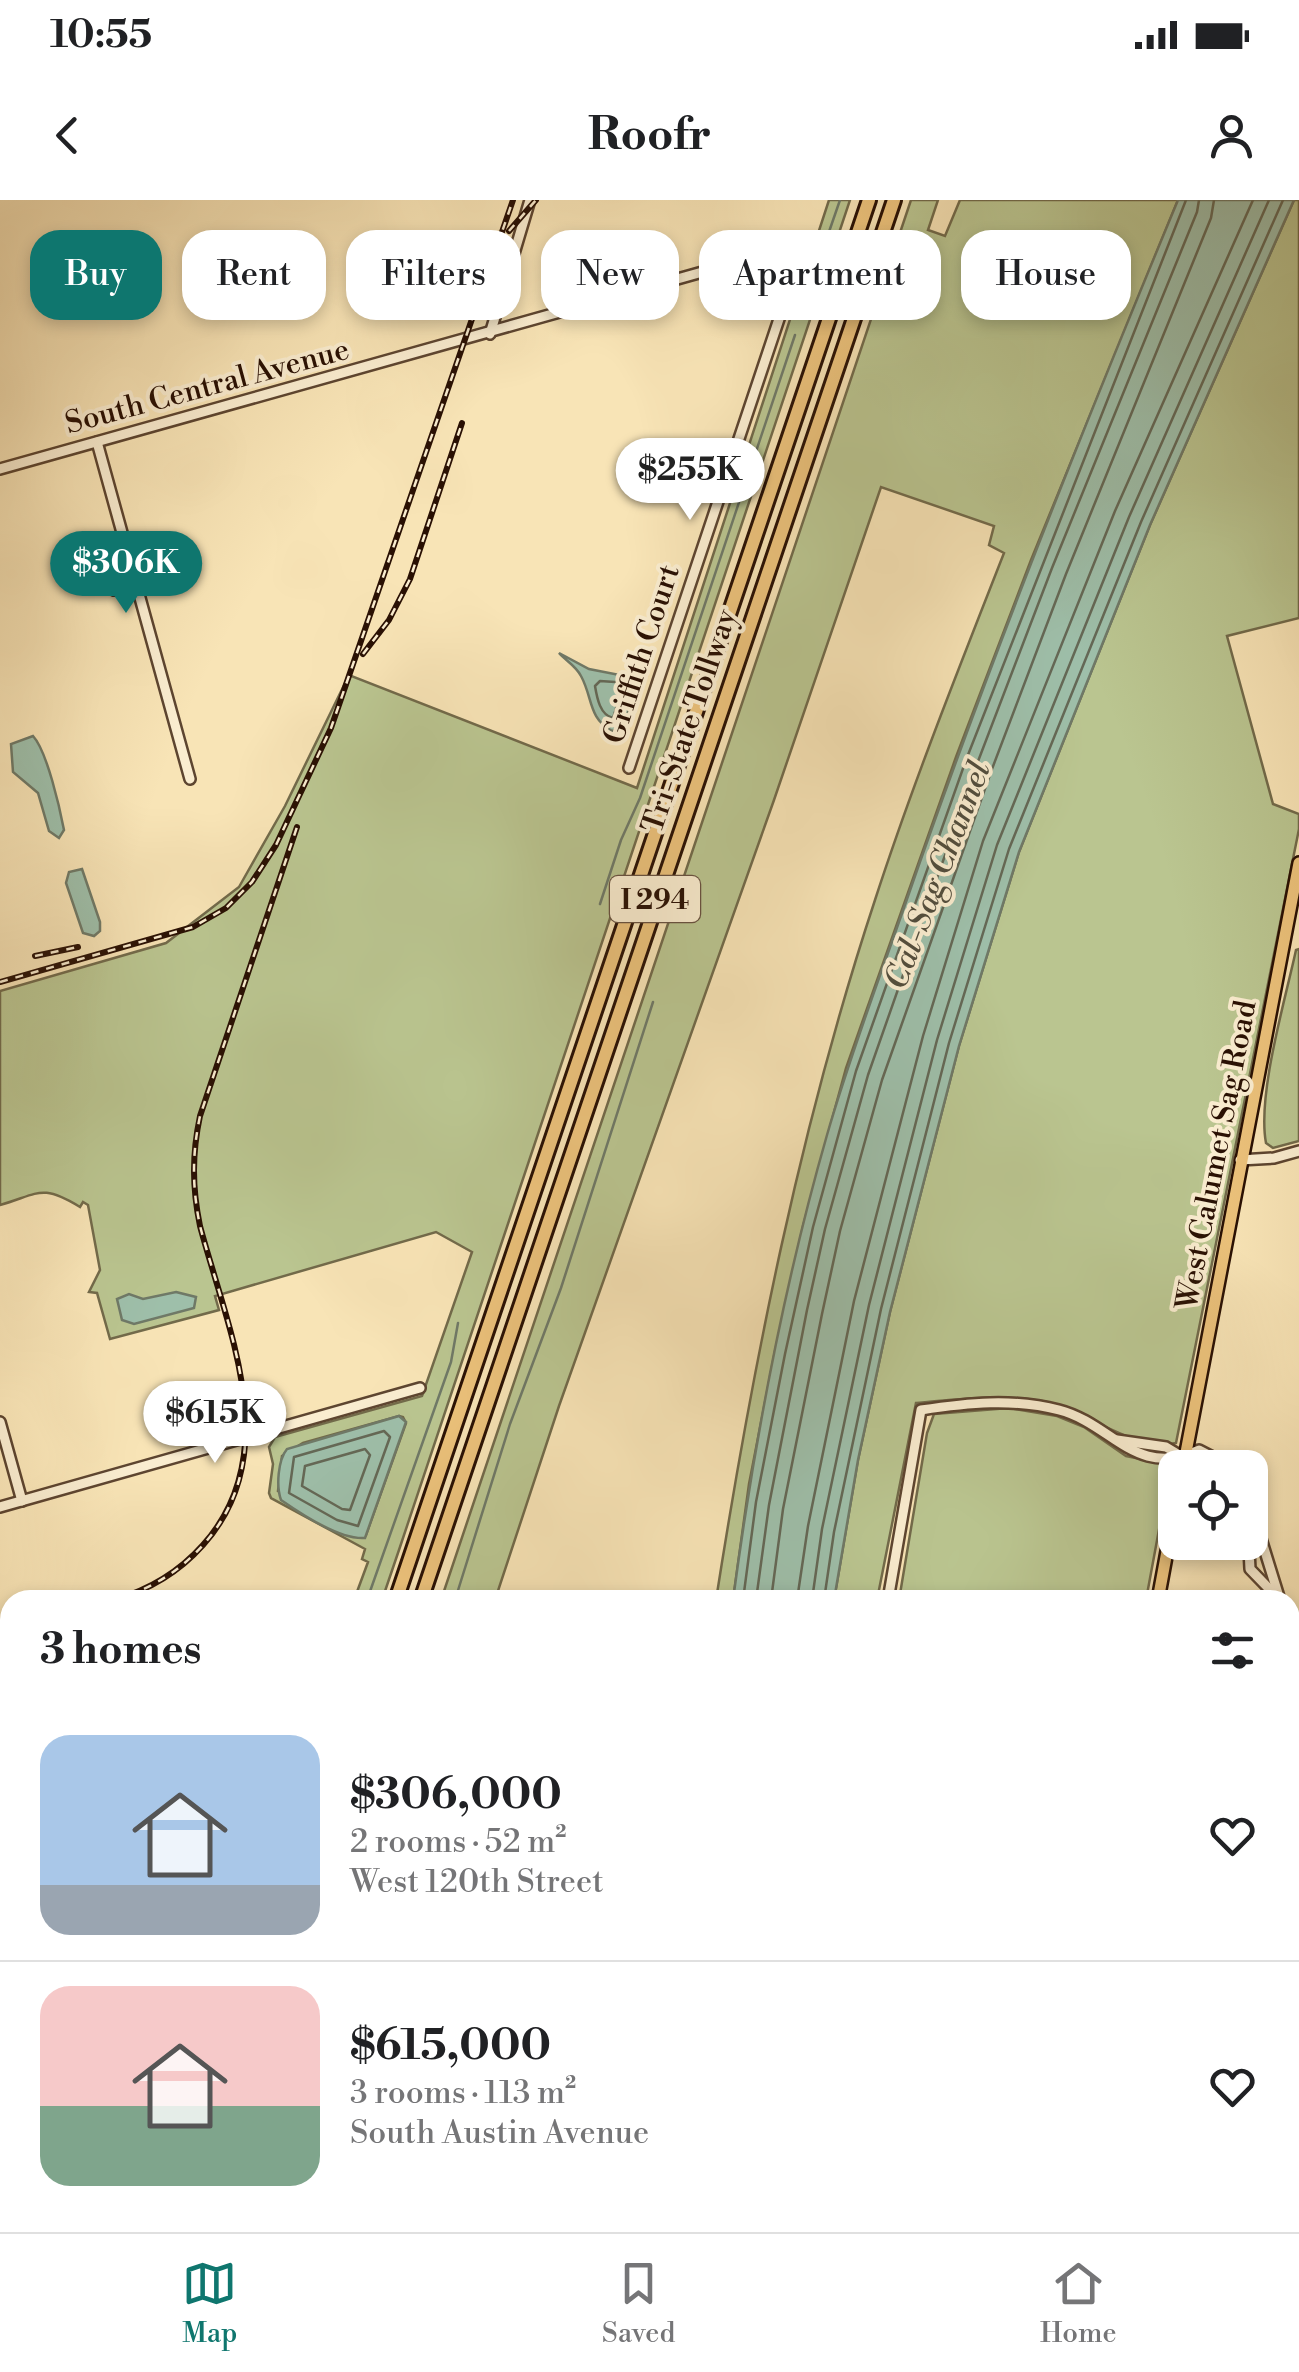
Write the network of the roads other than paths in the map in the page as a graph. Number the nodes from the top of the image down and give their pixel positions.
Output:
1 (530, 200) edge
2 (869, 200) edge
3 (894, 200) edge
4 (699, 273) edge
5 (779, 320) edge
6 (490, 334) junction
7 (97, 442) junction
8 (0, 469) edge
9 (136, 583) junction
10 (114, 590) dead end
11 (629, 768) dead end
12 (190, 780) dead end
13 (1299, 863) edge
14 (1299, 1150) edge
15 (1240, 1160) junction
16 (420, 1388) dead end
17 (0, 1422) edge
18 (1169, 1450) edge
19 (1186, 1450) edge
20 (22, 1501) junction
21 (0, 1507) edge
22 (1165, 1560) edge
23 (1250, 1560) edge
24 (1268, 1560) edge
25 (399, 1590) edge
26 (423, 1590) edge
27 (890, 1590) edge
28 (1160, 1590) edge
29 (1270, 1590) edge
30 (1277, 1590) edge

1 - 6 street
2 - 25 highway, Tri-State Tollway / I 294
3 - 26 highway, Tri-State Tollway / I 294
4 - 6 street, South Central Avenue
5 - 11 street, Griffith Court
6 - 7 street, South Central Avenue
7 - 8 street, South Central Avenue
7 - 9 street
9 - 10 street
9 - 12 street
13 - 15 main road, West Calumet Sag Road
14 - 15 street
15 - 19 main road, West Calumet Sag Road
16 - 20 street
17 - 20 street
18 - 27 street
20 - 21 street
22 - 28 main road
23 - 29 street
24 - 30 street

